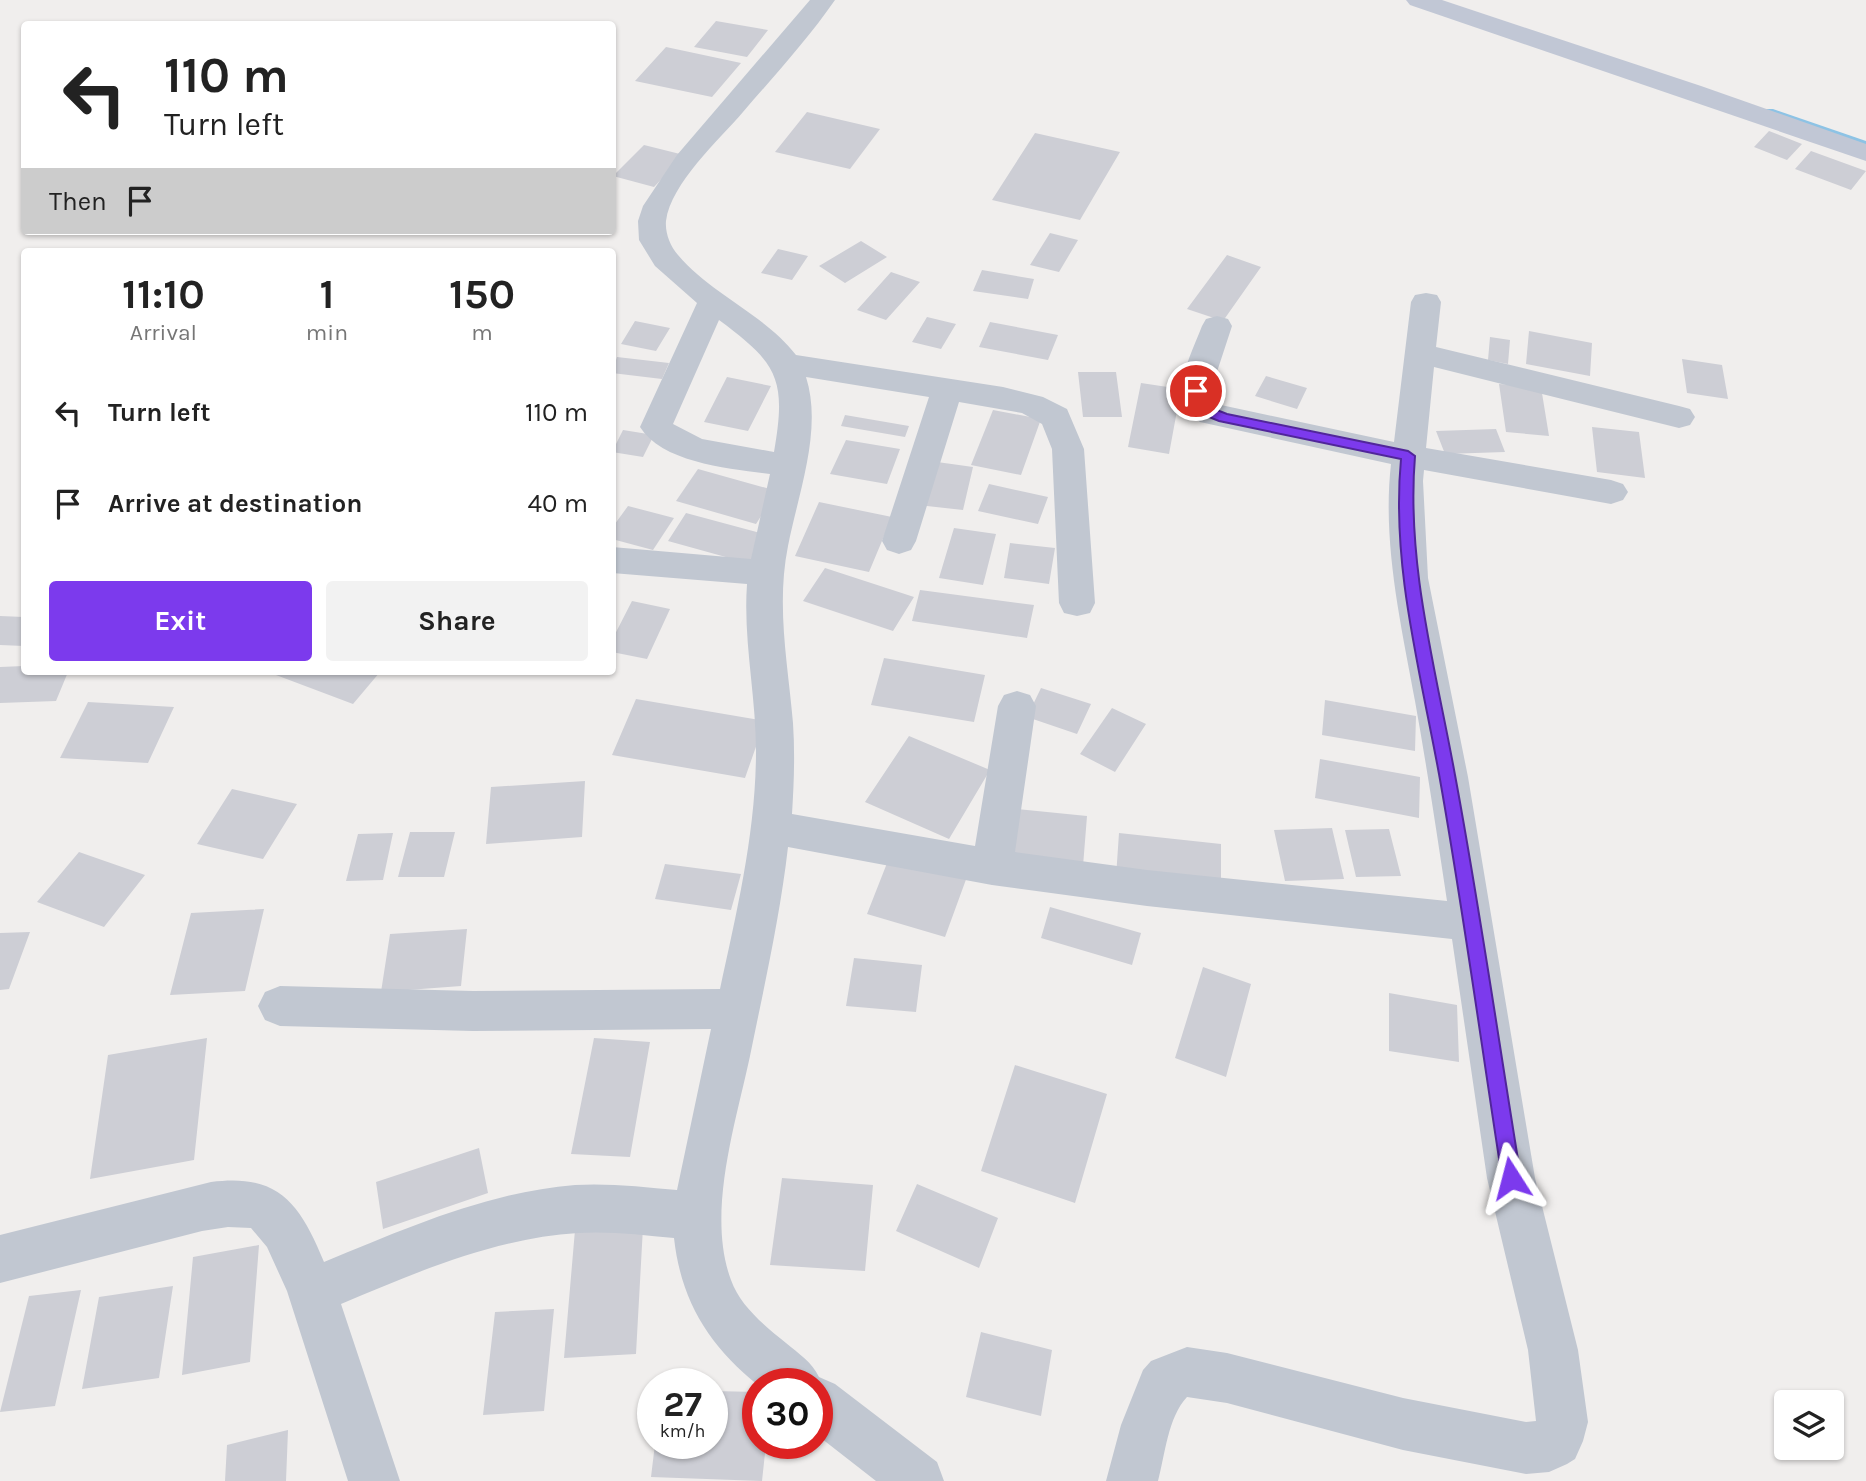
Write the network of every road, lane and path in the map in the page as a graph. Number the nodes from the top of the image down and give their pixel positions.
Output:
1 (824, 0) edge
2 (1418, 0) edge
3 (1866, 153) edge
4 (713, 301) junction
5 (1426, 302) dead end
6 (1216, 326) dead end
7 (1420, 353) junction
8 (786, 364) junction
9 (947, 389) junction
10 (1679, 417) dead end
11 (1408, 456) junction
12 (786, 465) junction
13 (1611, 492) dead end
14 (899, 541) dead end
15 (616, 560) edge
16 (766, 573) junction
17 (1077, 603) dead end
18 (1017, 706) dead end
19 (770, 827) junction
20 (992, 867) junction
21 (1469, 922) junction
22 (280, 1006) dead end
23 (737, 1009) junction
24 (699, 1216) junction
25 (0, 1259) edge
26 (312, 1292) junction
27 (776, 1368) edge
28 (833, 1415) edge
29 (374, 1481) edge
30 (918, 1481) edge
31 (1132, 1481) edge

1 - 4 street
2 - 3 street
4 - 8 street
4 - 12 street
5 - 7 street
6 - 11 street
7 - 10 street
7 - 11 street
8 - 9 street
8 - 12 street
9 - 14 street
9 - 17 street
11 - 13 street
11 - 21 street
12 - 16 street
15 - 16 street
16 - 19 street
18 - 20 street
19 - 20 street
19 - 23 street
20 - 21 street
21 - 31 street
22 - 23 street
23 - 24 street
24 - 26 street
24 - 27 street
25 - 26 street
26 - 29 street
28 - 30 street

